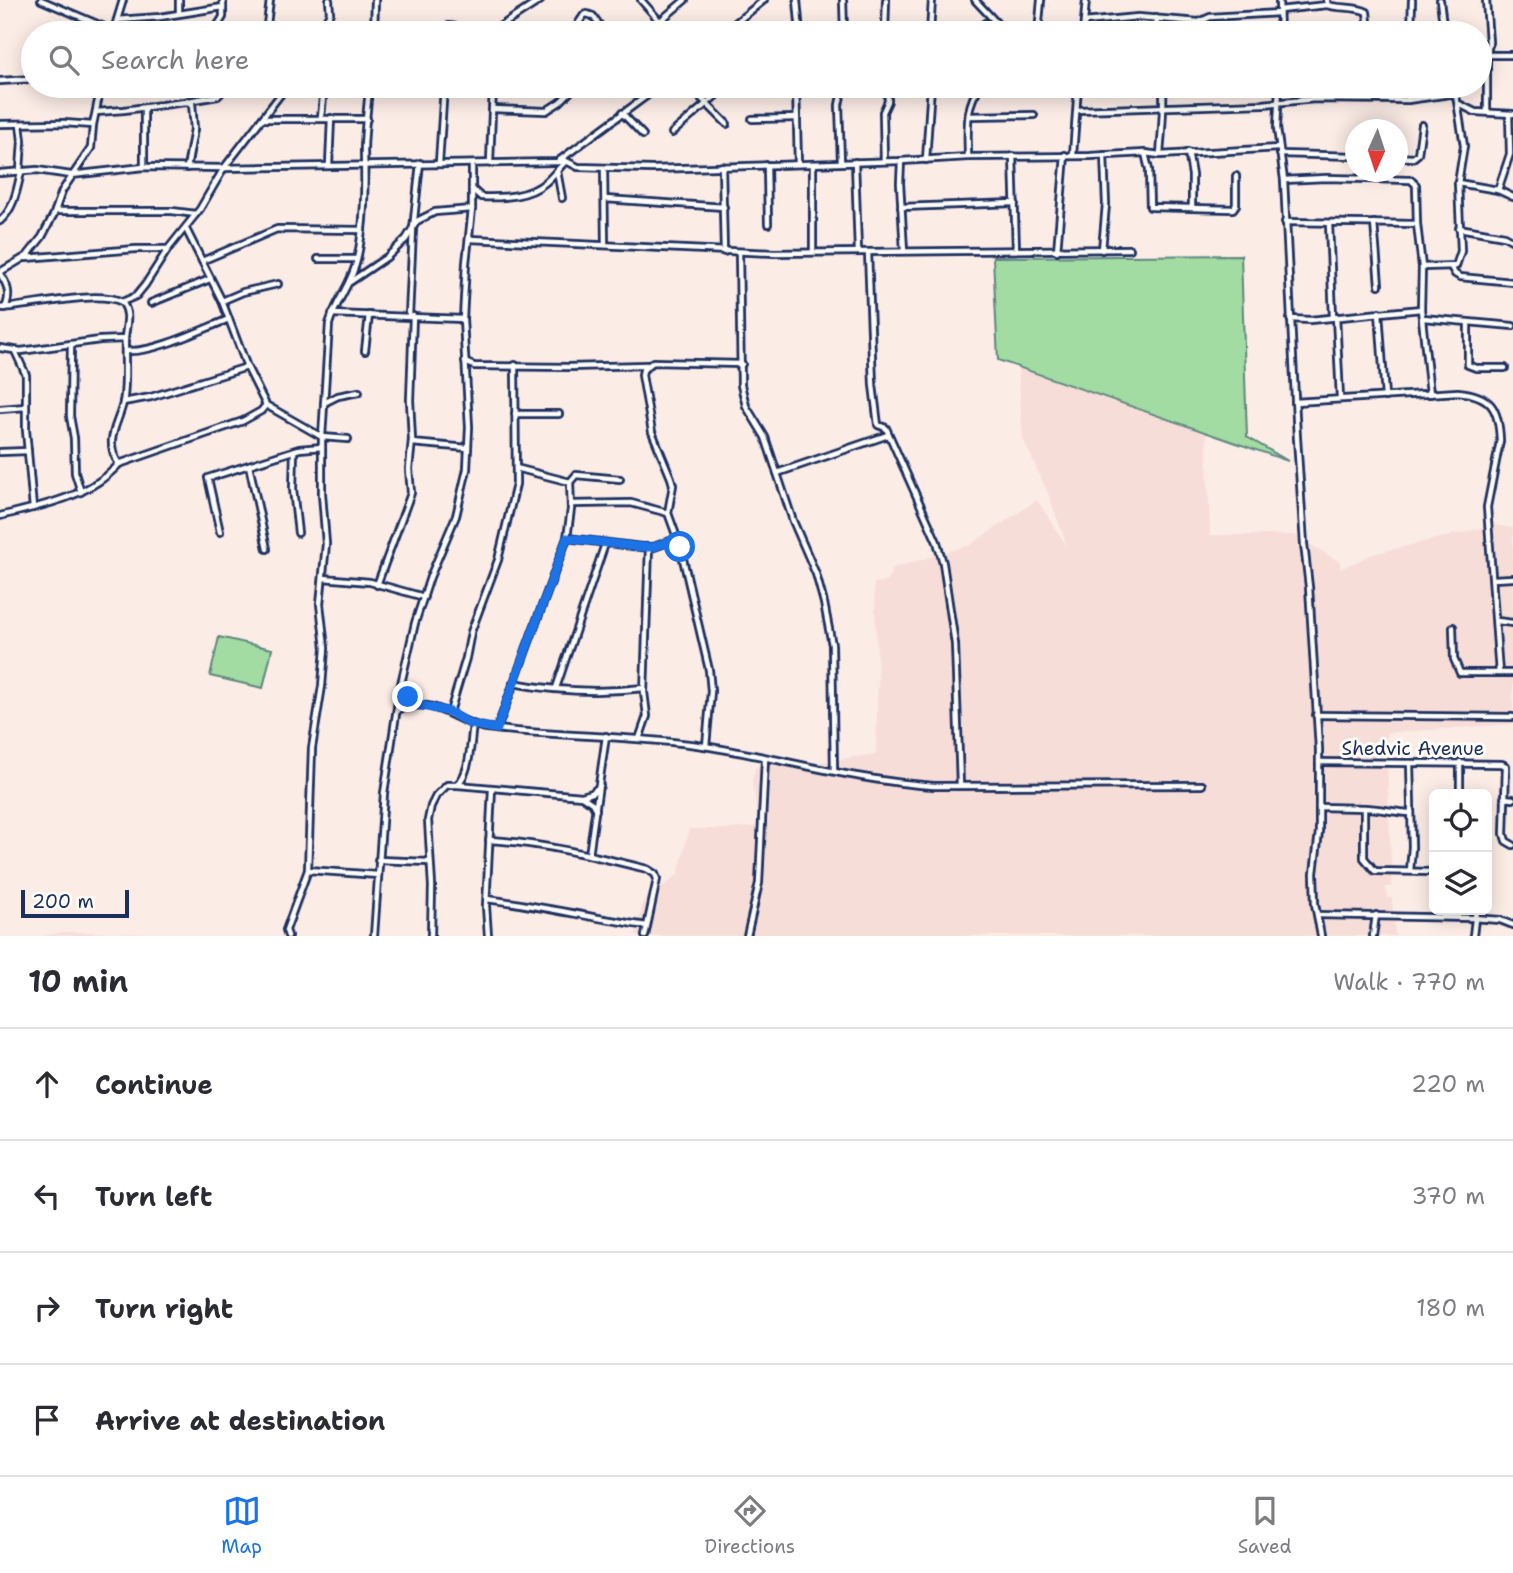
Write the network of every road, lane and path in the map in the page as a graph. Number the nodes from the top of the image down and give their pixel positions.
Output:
1 (41, 0) edge
2 (123, 0) edge
3 (179, 0) edge
4 (270, 0) edge
5 (329, 0) edge
6 (375, 0) edge
7 (541, 0) edge
8 (641, 0) edge
9 (685, 0) edge
10 (764, 0) edge
11 (797, 0) edge
12 (843, 0) edge
13 (886, 0) edge
14 (932, 0) edge
15 (975, 0) edge
16 (1041, 0) edge
17 (1086, 0) edge
18 (1279, 0) edge
19 (1412, 0) edge
20 (1440, 0) edge
21 (1486, 0) edge
22 (223, 1) edge
23 (1327, 3) edge
24 (1279, 11) junction
25 (178, 13) junction
26 (1156, 18) junction
27 (117, 20) joint
28 (88, 21) edge
29 (220, 21) edge
30 (267, 21) edge
31 (326, 21) edge
32 (374, 21) edge
33 (510, 21) edge
34 (580, 21) edge
35 (596, 21) edge
36 (658, 21) edge
37 (660, 21) edge
38 (738, 21) edge
39 (799, 21) edge
40 (844, 21) edge
41 (885, 21) edge
42 (931, 21) edge
43 (995, 21) edge
44 (1039, 21) edge
45 (1084, 21) edge
46 (1095, 21) edge
47 (1156, 21) edge
48 (1188, 21) edge
49 (1201, 21) edge
50 (1279, 21) edge
51 (1368, 21) edge
52 (1411, 21) edge
53 (1443, 21) edge
54 (1488, 21) edge
55 (1492, 55) edge
56 (1513, 55) edge
57 (21, 80) edge
58 (0, 81) edge
59 (99, 98) edge
60 (207, 98) edge
61 (278, 98) edge
62 (323, 98) edge
63 (368, 98) edge
64 (443, 98) edge
65 (493, 98) edge
66 (564, 98) edge
67 (643, 98) edge
68 (700, 98) edge
69 (714, 98) edge
70 (796, 98) edge
71 (840, 98) edge
72 (888, 98) edge
73 (930, 98) edge
74 (972, 98) edge
75 (1078, 98) edge
76 (1164, 98) edge
77 (1278, 98) edge
78 (1362, 98) joint
79 (1422, 98) edge
80 (1457, 98) edge
81 (1488, 98) edge
82 (1408, 100) joint
83 (185, 102) junction
84 (1277, 104) junction
85 (1459, 104) junction
86 (707, 105) junction
87 (1164, 107) junction
88 (144, 108) junction
89 (493, 109) junction
90 (1078, 110) junction
91 (96, 112) junction
92 (1488, 112) junction
93 (622, 113) junction
94 (1511, 114) edge
95 (1034, 115) dead end
96 (969, 116) junction
97 (321, 118) junction
98 (331, 118) junction
99 (797, 118) junction
100 (263, 119) junction
101 (367, 119) junction
102 (752, 119) dead end
103 (0, 124) edge
104 (20, 124) junction
105 (727, 124) dead end
106 (93, 125) junction
107 (1422, 125) dead end
108 (672, 132) dead end
109 (643, 135) dead end
110 (1279, 151) junction
111 (1188, 152) junction
112 (1145, 153) junction
113 (1065, 155) junction
114 (1073, 155) junction
115 (1104, 155) junction
116 (1160, 155) junction
117 (1345, 155) edge
118 (1512, 155) edge
119 (1013, 156) junction
120 (968, 157) junction
121 (1408, 158) edge
122 (926, 160) junction
123 (884, 161) junction
124 (901, 161) junction
125 (490, 162) junction
126 (557, 162) junction
127 (566, 162) junction
128 (841, 162) junction
129 (855, 162) junction
130 (420, 163) junction
131 (439, 163) junction
132 (472, 164) junction
133 (798, 164) junction
134 (813, 164) junction
135 (329, 165) junction
136 (767, 165) junction
137 (365, 166) junction
138 (722, 166) junction
139 (144, 167) junction
140 (187, 168) junction
141 (224, 168) junction
142 (604, 168) junction
143 (556, 170) junction
144 (20, 171) junction
145 (0, 173) edge
146 (71, 175) junction
147 (1236, 176) dead end
148 (1284, 180) junction
149 (1458, 183) junction
150 (472, 189) junction
151 (1497, 190) junction
152 (1513, 197) edge
153 (562, 198) dead end
154 (605, 199) junction
155 (1015, 203) junction
156 (724, 207) junction
157 (901, 207) junction
158 (1192, 207) junction
159 (472, 209) junction
160 (55, 211) junction
161 (196, 214) junction
162 (0, 221) edge
163 (1285, 222) junction
164 (1374, 223) junction
165 (768, 224) dead end
166 (1329, 224) junction
167 (1416, 224) junction
168 (1459, 228) junction
169 (186, 229) junction
170 (414, 229) junction
171 (362, 230) junction
172 (470, 239) junction
173 (1513, 241) edge
174 (605, 245) junction
175 (168, 249) junction
176 (1130, 249) dead end
177 (1016, 250) junction
178 (1102, 250) junction
179 (858, 251) junction
180 (904, 251) junction
181 (1057, 251) junction
182 (724, 252) junction
183 (813, 252) junction
184 (868, 252) junction
185 (740, 253) junction
186 (23, 258) junction
187 (318, 259) dead end
188 (357, 259) junction
189 (202, 261) junction
190 (1422, 267) junction
191 (1451, 267) junction
192 (0, 273) edge
193 (353, 275) junction
194 (361, 275) junction
195 (210, 279) junction
196 (1513, 282) edge
197 (348, 283) junction
198 (278, 284) dead end
199 (1379, 285) dead end
200 (222, 301) junction
201 (122, 302) junction
202 (150, 303) dead end
203 (2, 308) edge
204 (1421, 309) junction
205 (1379, 312) junction
206 (332, 314) junction
207 (369, 315) junction
208 (411, 316) junction
209 (1334, 316) junction
210 (1423, 318) junction
211 (229, 319) junction
212 (463, 319) junction
213 (1290, 319) junction
214 (1468, 322) junction
215 (1513, 326) edge
216 (125, 339) junction
217 (71, 344) junction
218 (0, 348) edge
219 (15, 351) junction
220 (127, 351) junction
221 (365, 351) dead end
222 (465, 362) junction
223 (741, 363) junction
224 (515, 365) junction
225 (647, 365) junction
226 (474, 366) junction
227 (247, 367) junction
228 (1505, 368) dead end
229 (465, 377) junction
230 (359, 392) dead end
231 (1430, 394) junction
232 (1385, 397) junction
233 (1340, 398) junction
234 (123, 402) junction
235 (1295, 402) junction
236 (324, 403) junction
237 (267, 405) junction
238 (26, 407) junction
239 (0, 409) edge
240 (515, 414) junction
241 (559, 414) dead end
242 (888, 435) junction
243 (322, 437) junction
244 (348, 439) dead end
245 (412, 443) junction
246 (322, 447) junction
247 (468, 448) junction
248 (28, 451) junction
249 (294, 451) junction
250 (0, 452) edge
251 (119, 464) junction
252 (248, 465) junction
253 (516, 468) junction
254 (777, 473) junction
255 (620, 479) dead end
256 (570, 482) junction
257 (81, 492) junction
258 (571, 504) junction
259 (33, 508) junction
260 (668, 513) junction
261 (0, 516) edge
262 (220, 532) dead end
263 (298, 533) dead end
264 (567, 538) junction
265 (676, 539) junction
266 (605, 544) junction
267 (649, 547) junction
268 (267, 549) dead end
269 (322, 578) junction
270 (1513, 578) edge
271 (1493, 579) junction
272 (377, 585) junction
273 (424, 597) junction
274 (1497, 621) junction
275 (1513, 623) edge
276 (1453, 627) dead end
277 (1499, 673) junction
278 (1513, 673) edge
279 (513, 683) junction
280 (400, 688) junction
281 (556, 688) junction
282 (644, 688) junction
283 (415, 704) junction
284 (397, 710) junction
285 (450, 712) junction
286 (1316, 715) junction
287 (1513, 717) edge
288 (473, 725) junction
289 (497, 729) junction
290 (606, 736) junction
291 (639, 739) junction
292 (706, 746) junction
293 (765, 759) junction
294 (1319, 762) junction
295 (1460, 762) junction
296 (1410, 763) junction
297 (834, 771) junction
298 (457, 785) junction
299 (960, 785) junction
300 (1202, 785) dead end
301 (600, 786) junction
302 (492, 789) junction
303 (1460, 789) edge
304 (582, 796) junction
305 (1504, 798) junction
306 (1513, 799) edge
307 (1319, 807) junction
308 (1364, 808) junction
309 (596, 810) junction
310 (1411, 813) junction
311 (489, 840) junction
312 (1513, 845) edge
313 (589, 855) junction
314 (377, 860) junction
315 (429, 862) junction
316 (309, 870) junction
317 (1410, 871) junction
318 (1429, 872) edge
319 (378, 875) junction
320 (487, 899) junction
321 (1318, 915) junction
322 (1376, 915) junction
323 (1474, 915) edge
324 (1473, 918) junction
325 (1513, 925) edge
326 (647, 926) junction
327 (288, 936) edge
328 (374, 936) edge
329 (431, 936) edge
330 (488, 936) edge
331 (645, 936) edge
332 (747, 936) edge
333 (1321, 936) edge
334 (1373, 936) edge
335 (1472, 936) edge

1 - 28 street
2 - 27 street
3 - 25 street
4 - 30 street
5 - 31 street
6 - 32 street
7 - 33 street
8 - 36 street
9 - 37 street
10 - 38 street
11 - 39 street
12 - 40 street
13 - 41 street
14 - 42 street
15 - 43 street
16 - 44 street
17 - 45 street
18 - 24 street
19 - 52 street
20 - 53 street
21 - 54 street
22 - 25 street
22 - 29 street
23 - 24 street
23 - 51 street
24 - 49 street
24 - 50 street
25 - 27 street
26 - 46 street
26 - 47 street
26 - 48 street
34 - 35 street
55 - 56 street
57 - 58 street
59 - 91 street
60 - 83 street
61 - 100 street
62 - 97 street
63 - 101 street
64 - 131 street
65 - 89 street
66 - 89 street
67 - 93 street
68 - 86 street
69 - 86 street
70 - 99 street
71 - 128 street
72 - 123 street
73 - 122 street
74 - 96 street
75 - 90 street
76 - 87 street
77 - 84 street
78 - 82 street
78 - 84 street
79 - 82 street
80 - 85 street
81 - 92 street
83 - 88 street
83 - 140 street
84 - 87 street
84 - 110 street
85 - 92 street
85 - 149 street
86 - 105 street
86 - 108 street
87 - 90 street
87 - 116 street
88 - 91 street
88 - 139 street
89 - 125 street
90 - 114 street
91 - 106 street
92 - 94 street
93 - 109 street
93 - 126 street
94 - 118 street
95 - 96 street
96 - 120 street
97 - 98 street
97 - 100 street
98 - 101 street
98 - 135 street
99 - 102 street
99 - 133 street
100 - 141 street
101 - 137 street
103 - 104 street
104 - 106 street
104 - 144 street
106 - 146 street
107 - 121 street
110 - 111 street
110 - 117 street
110 - 148 street
111 - 116 street
111 - 158 street
112 - 115 street
112 - 116 street
112 - 158 street
113 - 114 street
113 - 119 street
113 - 181 street
114 - 115 street
115 - 178 street
118 - 151 street
119 - 120 street
119 - 155 street
120 - 122 street
122 - 124 street
123 - 124 street
123 - 129 street
124 - 157 street
125 - 126 street
125 - 132 street
126 - 127 street
127 - 142 street
127 - 143 street
128 - 129 street
128 - 134 street
129 - 179 street
130 - 131 street
130 - 137 street
130 - 170 street
131 - 132 street
132 - 150 street
133 - 134 street
133 - 136 street
134 - 183 street
135 - 137 street
135 - 141 street
136 - 138 street
136 - 165 street
137 - 171 street
138 - 142 street
138 - 156 street
139 - 140 street
139 - 146 street
140 - 141 street
141 - 161 street
142 - 154 street
143 - 150 street
143 - 153 street
144 - 145 street
144 - 146 street
144 - 162 street
146 - 160 street
147 - 158 street
148 - 163 street
148 - 167 street
149 - 151 street
149 - 168 street
150 - 159 street
151 - 152 street
154 - 156 street
154 - 174 street
155 - 157 street
155 - 177 street
156 - 182 street
157 - 180 street
159 - 170 street
159 - 172 street
160 - 161 street
160 - 186 street
161 - 169 street
163 - 166 street
163 - 213 street
164 - 166 street
164 - 167 street
164 - 199 street
166 - 209 street
167 - 190 street
168 - 173 street
168 - 191 street
169 - 175 street
169 - 189 street
170 - 194 street
170 - 208 street
171 - 188 street
171 - 189 street
172 - 174 street
172 - 212 street
174 - 182 street
175 - 186 street
175 - 201 street
176 - 178 street
177 - 180 street
177 - 181 street
178 - 181 street
179 - 183 street
179 - 184 street
180 - 184 street
182 - 185 street
183 - 185 street
184 - 242 street
185 - 223 street
186 - 192 street
187 - 188 street
188 - 193 street
189 - 195 street
190 - 191 street
190 - 204 street
191 - 196 street
192 - 203 street
193 - 194 street
193 - 197 street
194 - 197 street
195 - 200 street
195 - 202 street
197 - 206 street
198 - 200 street
200 - 211 street
201 - 203 street
201 - 216 street
204 - 205 street
204 - 210 street
205 - 209 street
205 - 232 street
206 - 207 street
206 - 236 street
207 - 208 street
207 - 221 street
208 - 212 street
208 - 245 street
209 - 213 street
209 - 233 street
210 - 214 street
210 - 231 street
211 - 220 street
211 - 227 street
212 - 222 street
213 - 235 street
214 - 215 street
214 - 228 street
216 - 217 street
216 - 220 street
217 - 219 street
217 - 257 street
218 - 219 street
219 - 238 street
220 - 234 street
222 - 226 street
222 - 229 street
223 - 225 street
223 - 254 street
224 - 225 street
224 - 226 street
224 - 240 street
225 - 260 street
226 - 229 street
227 - 234 street
227 - 237 street
229 - 247 street
230 - 236 street
231 - 232 street
231 - 271 street
232 - 233 street
233 - 235 street
234 - 251 street
235 - 286 street
236 - 243 street
237 - 243 street
237 - 251 street
238 - 239 street
238 - 248 street
240 - 241 street
240 - 253 street
242 - 254 street
242 - 299 street
243 - 244 street
243 - 246 street
245 - 247 street
245 - 272 street
246 - 249 street
246 - 269 street
247 - 273 street
248 - 250 street
248 - 259 street
249 - 252 street
249 - 263 street
251 - 257 street
252 - 262 street
252 - 268 street
253 - 256 street
253 - 285 street
254 - 297 street
255 - 256 street
256 - 258 street
257 - 259 street
258 - 260 street
258 - 264 street
259 - 261 street
260 - 265 street
264 - 266 street
264 - 279 street
265 - 267 street
265 - 292 street
266 - 267 street
266 - 281 street
267 - 282 street
269 - 272 street
269 - 316 street
270 - 271 street
271 - 274 street
272 - 273 street
273 - 280 street
274 - 275 street
274 - 277 street
276 - 277 street
277 - 278 street
279 - 281 street
279 - 289 street
280 - 283 street
280 - 284 street
281 - 282 street
282 - 291 street
283 - 284 street
283 - 285 street
284 - 314 street
285 - 288 street
286 - 287 street
286 - 294 street
288 - 289 street
288 - 298 street
289 - 290 street
290 - 291 street
290 - 301 street
291 - 292 street
292 - 293 street
293 - 297 street
293 - 332 street
294 - 296 street, Shedvic Avenue
294 - 307 street
295 - 296 street, Shedvic Avenue
295 - 303 street
295 - 305 street, Shedvic Avenue
296 - 310 street
297 - 299 street
298 - 302 street
298 - 315 street
299 - 300 street
301 - 304 street
301 - 309 street
302 - 304 street
302 - 311 street
304 - 309 street
305 - 306 street
305 - 312 street, Shedvic Avenue
307 - 308 street
307 - 321 street
308 - 310 street
308 - 317 street
309 - 313 street
310 - 317 street
311 - 313 street
311 - 320 street
313 - 326 street
314 - 315 street
314 - 319 street
315 - 329 street
316 - 319 street
316 - 327 street
317 - 318 street
319 - 328 street
320 - 326 street
320 - 330 street
321 - 322 street
321 - 333 street
322 - 324 street
322 - 334 street
323 - 324 street
324 - 325 street
324 - 335 street
326 - 331 street

